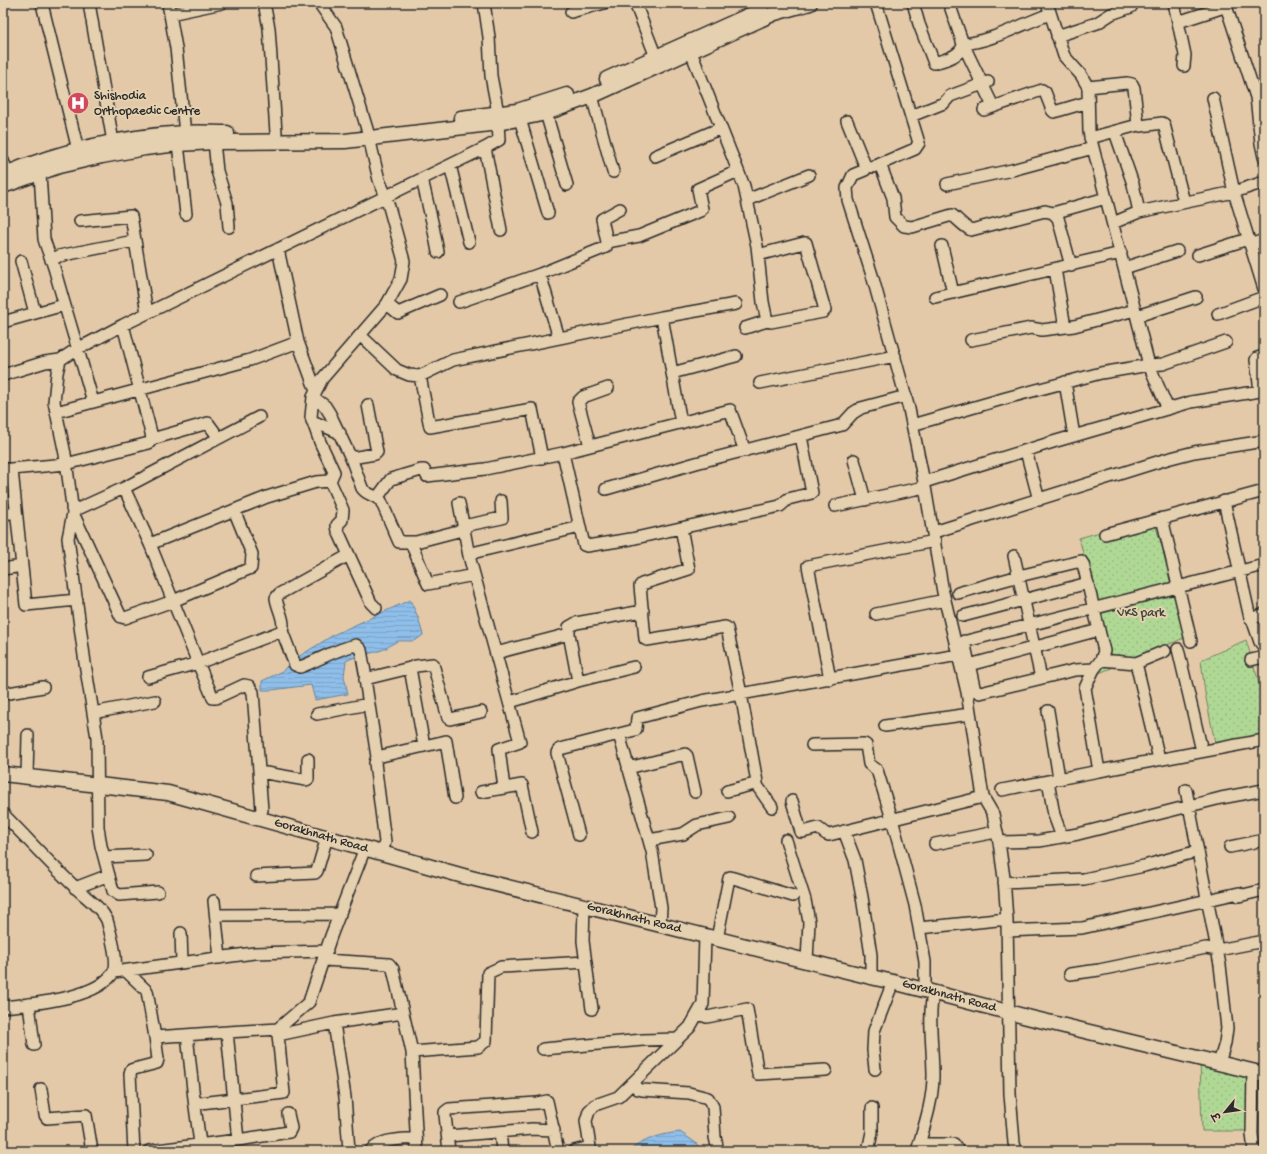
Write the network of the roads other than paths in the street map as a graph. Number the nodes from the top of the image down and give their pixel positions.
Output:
1 (168, 3) edge
2 (222, 3) edge
3 (264, 3) edge
4 (320, 3) edge
5 (484, 3) edge
6 (604, 3) edge
7 (635, 3) edge
8 (777, 3) edge
9 (810, 3) edge
10 (876, 3) edge
11 (913, 3) edge
12 (949, 3) edge
13 (1047, 3) edge
14 (1174, 3) edge
15 (42, 4) edge
16 (1131, 7) dead end
17 (90, 9) dead end
18 (571, 12) dead end
19 (170, 14) junction
20 (1050, 14) junction
21 (1178, 22) junction
22 (1057, 36) junction
23 (963, 44) junction
24 (690, 52) junction
25 (656, 57) junction
26 (1184, 66) dead end
27 (986, 83) junction
28 (1088, 86) junction
29 (592, 96) junction
30 (1213, 98) dead end
31 (1088, 102) junction
32 (546, 113) junction
33 (911, 116) junction
34 (498, 118) junction
35 (520, 119) junction
36 (847, 121) dead end
37 (1261, 121) edge
38 (1138, 125) junction
39 (720, 128) junction
40 (1115, 132) junction
41 (276, 133) junction
42 (368, 134) junction
43 (182, 138) junction
44 (113, 142) junction
45 (214, 142) junction
46 (1092, 143) junction
47 (485, 148) junction
48 (78, 150) junction
49 (655, 156) dead end
50 (1264, 157) edge
51 (880, 164) junction
52 (450, 165) junction
53 (865, 169) junction
54 (5, 170) edge
55 (738, 171) junction
56 (613, 172) dead end
57 (40, 173) junction
58 (809, 175) dead end
59 (422, 179) junction
60 (1264, 182) edge
61 (567, 184) dead end
62 (947, 184) dead end
63 (3, 186) edge
64 (1234, 192) junction
65 (386, 196) junction
66 (1106, 198) junction
67 (747, 200) junction
68 (1184, 202) junction
69 (620, 209) dead end
70 (1139, 212) junction
71 (548, 213) dead end
72 (1053, 213) junction
73 (186, 214) dead end
74 (80, 221) dead end
75 (1113, 223) junction
76 (229, 227) dead end
77 (501, 230) dead end
78 (1264, 240) edge
79 (134, 241) junction
80 (469, 242) dead end
81 (607, 242) junction
82 (1249, 242) junction
83 (942, 246) dead end
84 (278, 249) junction
85 (1177, 251) dead end
86 (438, 252) dead end
87 (1120, 253) junction
88 (1198, 254) dead end
89 (758, 255) junction
90 (51, 260) junction
91 (21, 261) dead end
92 (1071, 266) junction
93 (1124, 268) junction
94 (1055, 269) junction
95 (540, 274) junction
96 (1264, 289) edge
97 (953, 293) junction
98 (440, 295) dead end
99 (935, 297) dead end
100 (1196, 297) dead end
101 (1264, 297) edge
102 (459, 302) dead end
103 (387, 304) junction
104 (736, 304) dead end
105 (64, 305) junction
106 (35, 313) junction
107 (147, 313) junction
108 (1136, 313) junction
109 (1218, 314) dead end
110 (662, 317) junction
111 (767, 321) junction
112 (3, 322) edge
113 (122, 325) junction
114 (1066, 327) junction
115 (745, 328) dead end
116 (360, 335) junction
117 (559, 338) junction
118 (971, 340) dead end
119 (298, 342) junction
120 (1226, 342) dead end
121 (78, 348) junction
122 (736, 356) dead end
123 (895, 356) junction
124 (1264, 356) edge
125 (60, 360) junction
126 (1149, 365) junction
127 (672, 373) junction
128 (3, 375) edge
129 (420, 376) junction
130 (1065, 382) junction
131 (760, 383) dead end
132 (608, 388) dead end
133 (140, 390) junction
134 (1262, 390) edge
135 (314, 394) junction
136 (906, 396) junction
137 (94, 402) junction
138 (368, 405) dead end
139 (1168, 409) junction
140 (56, 412) junction
141 (259, 417) dead end
142 (312, 421) junction
143 (682, 423) junction
144 (912, 425) junction
145 (340, 433) junction
146 (801, 436) junction
147 (1074, 436) junction
148 (219, 438) junction
149 (152, 440) junction
150 (1264, 441) edge
151 (590, 446) junction
152 (1026, 450) junction
153 (744, 451) junction
154 (564, 453) junction
155 (351, 458) junction
156 (542, 458) junction
157 (854, 460) dead end
158 (66, 464) junction
159 (7, 469) edge
160 (330, 481) junction
161 (924, 484) junction
162 (124, 488) junction
163 (606, 489) dead end
164 (1264, 491) edge
165 (377, 498) junction
166 (866, 500) junction
167 (1039, 500) junction
168 (501, 501) dead end
169 (1224, 501) junction
170 (459, 503) dead end
171 (835, 506) dead end
172 (234, 510) junction
173 (72, 511) junction
174 (16, 512) junction
175 (3, 514) edge
176 (1162, 518) junction
177 (463, 528) junction
178 (580, 528) junction
179 (681, 528) junction
180 (1105, 534) dead end
181 (934, 537) junction
182 (411, 542) junction
183 (150, 544) junction
184 (349, 556) junction
185 (469, 556) junction
186 (1014, 556) dead end
187 (1264, 565) edge
188 (22, 566) junction
189 (3, 568) edge
190 (1239, 572) junction
191 (474, 576) junction
192 (1019, 576) junction
193 (1088, 583) junction
194 (1178, 587) junction
195 (958, 593) dead end
196 (1024, 599) junction
197 (77, 600) junction
198 (945, 600) junction
199 (173, 601) junction
200 (376, 608) dead end
201 (1094, 608) junction
202 (642, 611) junction
203 (876, 614) dead end
204 (1264, 614) edge
205 (963, 616) dead end
206 (1252, 619) junction
207 (1029, 625) junction
208 (1099, 630) junction
209 (282, 631) junction
210 (569, 634) junction
211 (959, 642) junction
212 (1191, 642) dead end
213 (1034, 647) junction
214 (1264, 648) edge
215 (1178, 650) dead end
216 (1166, 651) dead end
217 (496, 653) junction
218 (958, 655) junction
219 (1264, 657) edge
220 (1252, 660) dead end
221 (198, 663) junction
222 (1136, 663) junction
223 (969, 665) junction
224 (1098, 665) junction
225 (634, 667) dead end
226 (410, 668) junction
227 (148, 677) dead end
228 (366, 678) junction
229 (1041, 678) junction
230 (830, 679) junction
231 (578, 681) junction
232 (43, 687) dead end
233 (3, 694) edge
234 (742, 694) junction
235 (155, 701) dead end
236 (510, 702) junction
237 (369, 704) junction
238 (1048, 711) dead end
239 (481, 712) dead end
240 (93, 713) junction
241 (317, 714) dead end
242 (970, 714) junction
243 (885, 726) dead end
244 (619, 734) junction
245 (28, 735) dead end
246 (1264, 740) edge
247 (812, 745) dead end
248 (424, 746) junction
249 (1202, 751) junction
250 (377, 757) junction
251 (308, 759) dead end
252 (1159, 759) junction
253 (628, 768) junction
254 (1099, 771) junction
255 (260, 772) junction
256 (3, 774) edge
257 (27, 777) junction
258 (1053, 780) junction
259 (756, 784) junction
260 (97, 785) junction
261 (504, 788) junction
262 (1002, 790) dead end
263 (1186, 790) dead end
264 (1264, 790) edge
265 (727, 791) dead end
266 (481, 792) dead end
267 (695, 792) dead end
268 (984, 797) junction
269 (455, 798) dead end
270 (792, 801) dead end
271 (1189, 805) junction
272 (772, 807) dead end
273 (3, 814) edge
274 (257, 818) junction
275 (729, 818) dead end
276 (892, 819) junction
277 (844, 831) junction
278 (532, 832) dead end
279 (579, 835) dead end
280 (998, 837) junction
281 (1062, 837) junction
282 (327, 838) junction
283 (649, 840) junction
284 (786, 840) dead end
285 (1264, 840) edge
286 (935, 844) dead end
287 (1230, 847) dead end
288 (366, 848) junction
289 (1198, 851) junction
290 (382, 853) junction
291 (146, 855) dead end
292 (104, 857) junction
293 (109, 875) junction
294 (256, 876) dead end
295 (1004, 883) junction
296 (75, 888) junction
297 (1264, 890) edge
298 (158, 892) dead end
299 (793, 896) dead end
300 (1208, 900) junction
301 (214, 901) dead end
302 (584, 906) junction
303 (340, 914) junction
304 (216, 915) junction
305 (1007, 919) junction
306 (660, 924) junction
307 (919, 928) junction
308 (1007, 932) junction
309 (180, 933) dead end
310 (711, 937) junction
311 (1264, 941) edge
312 (1218, 950) junction
313 (325, 956) junction
314 (220, 958) junction
315 (806, 961) junction
316 (586, 962) junction
317 (182, 963) junction
318 (126, 971) junction
319 (114, 972) junction
320 (1070, 974) dead end
321 (871, 977) junction
322 (893, 982) junction
323 (929, 992) junction
324 (29, 1004) junction
325 (3, 1007) edge
326 (592, 1009) dead end
327 (403, 1012) junction
328 (1008, 1012) junction
329 (698, 1014) junction
330 (334, 1023) junction
331 (227, 1032) junction
332 (278, 1032) junction
333 (187, 1035) junction
334 (155, 1037) junction
335 (678, 1039) junction
336 (34, 1045) dead end
337 (543, 1049) dead end
338 (412, 1052) junction
339 (1219, 1063) junction
340 (875, 1069) dead end
341 (826, 1070) dead end
342 (1258, 1072) edge
343 (632, 1083) junction
344 (41, 1089) dead end
345 (233, 1098) junction
346 (194, 1099) junction
347 (872, 1108) dead end
348 (288, 1114) dead end
349 (554, 1130) junction
350 (500, 1132) junction
351 (448, 1136) junction
352 (416, 1138) junction
353 (238, 1140) junction
354 (918, 1147) edge
355 (201, 1148) edge
356 (592, 1149) edge
357 (92, 1151) edge
358 (134, 1151) edge
359 (149, 1151) edge
360 (349, 1151) edge
361 (370, 1151) edge
362 (417, 1151) edge
363 (449, 1151) edge
364 (502, 1151) edge
365 (558, 1151) edge
366 (574, 1151) edge
367 (718, 1151) edge
368 (868, 1151) edge
369 (958, 1151) edge
370 (1016, 1151) edge
371 (1254, 1151) edge

1 - 19 street
2 - 19 street
3 - 41 street
4 - 42 street
5 - 34 street
6 - 18 street
7 - 25 street
8 - 25 main road
9 - 24 main road
10 - 33 street
11 - 23 street
12 - 23 street
13 - 20 street
14 - 21 street
15 - 48 street
16 - 22 street
17 - 44 street
19 - 43 street
20 - 22 street
20 - 23 street
21 - 26 street
21 - 37 street
22 - 28 street
23 - 27 street
24 - 29 main road
24 - 39 street
25 - 34 main road
27 - 31 street
27 - 33 street
28 - 31 street
28 - 38 street
29 - 32 main road
29 - 56 street
30 - 64 street
31 - 46 street
32 - 35 main road
32 - 61 street
33 - 51 street
34 - 35 main road
34 - 42 main road
34 - 47 street
35 - 71 street
36 - 53 street
37 - 50 street
38 - 40 street
38 - 68 street
39 - 49 street
39 - 55 street
40 - 46 street
40 - 70 street
41 - 42 main road
41 - 43 main road
42 - 45 main road
42 - 65 street
43 - 44 main road
43 - 45 main road
43 - 57 main road
43 - 73 street
44 - 48 main road
45 - 76 street
46 - 62 street
46 - 66 street
47 - 52 street
47 - 77 street
48 - 54 main road
51 - 53 street
51 - 72 street
52 - 59 street
52 - 80 street
53 - 123 street
55 - 67 street
55 - 81 street
57 - 63 main road
57 - 90 street
58 - 67 street
59 - 65 street
59 - 86 street
60 - 64 street
64 - 68 street
64 - 82 street
65 - 84 street
65 - 103 street
66 - 72 street
66 - 75 street
67 - 89 street
68 - 70 street
69 - 81 street
70 - 75 street
72 - 92 street
74 - 79 street
75 - 87 street
78 - 82 street
79 - 90 street
79 - 107 street
81 - 95 street
82 - 88 street
82 - 96 street
83 - 97 street
84 - 107 street
84 - 119 street
85 - 93 street
87 - 92 street
87 - 93 street
89 - 111 street
89 - 111 street
90 - 105 street
91 - 106 street
92 - 94 street
93 - 108 street
94 - 97 street
94 - 114 street
95 - 102 street
95 - 117 street
97 - 99 street
98 - 103 street
100 - 108 street
101 - 109 street
103 - 116 street
104 - 110 street
105 - 106 street
105 - 121 street
106 - 112 street
107 - 113 street
108 - 114 street
108 - 126 street
110 - 117 street
110 - 127 street
111 - 115 street
113 - 121 street
113 - 133 street
114 - 118 street
116 - 129 street
116 - 135 street
117 - 129 street
119 - 133 street
119 - 135 street
120 - 126 street
121 - 125 street
121 - 137 street
122 - 127 street
123 - 131 street
123 - 136 street
124 - 134 street
125 - 128 street
125 - 140 street
126 - 130 street
126 - 139 street
127 - 143 street
129 - 156 street
130 - 144 street
130 - 147 street
132 - 151 street
133 - 137 street
133 - 149 street
134 - 139 street
135 - 142 street
135 - 145 street
136 - 144 street
136 - 146 street
137 - 140 street
138 - 155 street
139 - 147 street
140 - 158 street
141 - 148 street
142 - 145 street
142 - 160 street
143 - 151 street
143 - 153 street
144 - 161 street
145 - 155 street
146 - 153 street
146 - 179 street
147 - 152 street
148 - 149 street
148 - 162 street
149 - 158 street
150 - 167 street
151 - 154 street
152 - 161 street
152 - 167 street
153 - 163 street
154 - 156 street
154 - 178 street
155 - 165 street
156 - 165 street
157 - 166 street
158 - 159 street
158 - 173 street
159 - 174 street
160 - 172 street
160 - 184 street
161 - 166 street
161 - 181 street
162 - 173 street
162 - 183 street
164 - 169 street
165 - 182 street
166 - 171 street
167 - 181 street
168 - 177 street
169 - 176 street
169 - 190 street
170 - 177 street
172 - 183 street
172 - 199 street
173 - 197 street
173 - 199 street
174 - 175 street
174 - 188 street
176 - 180 street
176 - 194 street
177 - 182 street
177 - 185 street
178 - 179 street
178 - 185 street
179 - 202 street
181 - 198 street
181 - 230 street
182 - 191 street
183 - 199 street
184 - 200 street
184 - 209 street
185 - 191 street
186 - 192 street
187 - 190 street
188 - 189 street
188 - 197 street
190 - 194 street
190 - 206 street
191 - 217 street
192 - 193 street
192 - 195 street
192 - 196 street
193 - 196 street
193 - 201 street
194 - 201 street
194 - 212 street
196 - 205 street
196 - 207 street
197 - 240 street
198 - 203 street
198 - 211 street
199 - 221 street
201 - 207 street
201 - 208 street
202 - 210 street
202 - 234 street
204 - 206 street
206 - 214 street
207 - 211 street
207 - 213 street
208 - 213 street
208 - 224 street
209 - 221 street
209 - 228 street
210 - 217 street
210 - 231 street
211 - 218 street
211 - 223 street
213 - 223 street
213 - 229 street
215 - 249 street
216 - 222 street
217 - 236 street
218 - 230 street
218 - 242 street
219 - 220 street
221 - 227 street
221 - 255 street
222 - 224 street
222 - 252 street
223 - 229 street
224 - 229 street
224 - 254 street
225 - 231 street
226 - 228 street
226 - 239 street
226 - 248 street
228 - 237 street
230 - 234 street
231 - 236 street
232 - 233 street
234 - 244 street
234 - 259 street
235 - 240 street
236 - 261 street
237 - 241 street
237 - 250 street
238 - 258 street
240 - 260 street
242 - 243 street
242 - 268 street
244 - 253 street
244 - 279 street
245 - 257 street
246 - 249 street
247 - 276 street
248 - 250 street
248 - 269 street
249 - 252 street
250 - 290 street
251 - 255 street
252 - 254 street
253 - 267 street
253 - 283 street
254 - 258 street
255 - 274 street
256 - 257 main road, Gorakhnath Road
257 - 260 main road, Gorakhnath Road
258 - 262 street
258 - 281 street
259 - 265 street
259 - 272 street
260 - 274 main road, Gorakhnath Road
260 - 292 street
261 - 266 street
261 - 278 street
263 - 271 street
264 - 271 street
268 - 276 street
268 - 280 street
270 - 277 street
271 - 281 street
271 - 289 street
273 - 296 street
274 - 282 main road, Gorakhnath Road
275 - 283 street
276 - 277 street
276 - 307 street
277 - 321 street
280 - 281 street
280 - 286 street
280 - 295 street
282 - 288 main road, Gorakhnath Road
282 - 294 street
283 - 306 street
284 - 315 street
285 - 287 street
288 - 290 main road, Gorakhnath Road
288 - 303 street
289 - 295 street
289 - 300 street
290 - 302 main road, Gorakhnath Road
291 - 292 street
292 - 293 street
293 - 296 street
293 - 298 street
295 - 305 street
296 - 319 street
297 - 300 street
299 - 310 street
300 - 308 street
300 - 312 street
301 - 304 street
302 - 306 main road, Gorakhnath Road
302 - 316 street
303 - 304 street
303 - 313 street
304 - 314 street
305 - 307 street
305 - 308 street
306 - 310 main road, Gorakhnath Road
307 - 323 street
308 - 328 street
309 - 317 street
310 - 315 main road, Gorakhnath Road
310 - 329 street
311 - 312 street
312 - 320 street
312 - 339 street
313 - 314 street
313 - 327 street
313 - 332 street
314 - 317 street
315 - 321 main road, Gorakhnath Road
316 - 326 street
316 - 338 street
317 - 318 street
318 - 319 street
318 - 334 street
319 - 324 street
321 - 322 main road, Gorakhnath Road
322 - 323 main road, Gorakhnath Road
322 - 340 street
323 - 328 main road, Gorakhnath Road
323 - 354 street
324 - 325 street
324 - 336 street
327 - 330 street
327 - 338 street
328 - 339 main road, Gorakhnath Road
328 - 370 street
329 - 335 street
329 - 341 street
330 - 332 street
330 - 360 street
331 - 332 street
331 - 333 street
331 - 345 street
332 - 345 street
333 - 334 street
333 - 346 street
334 - 358 street
335 - 337 street
335 - 343 street
338 - 352 street
339 - 342 main road, Gorakhnath Road
342 - 371 street
343 - 356 street
343 - 367 street
344 - 357 street
345 - 346 street
345 - 353 street
346 - 355 street
347 - 368 street
348 - 353 street
349 - 350 street
349 - 351 street
349 - 365 street
350 - 351 street
350 - 364 street
351 - 363 street
352 - 361 street
352 - 362 street
353 - 355 street
354 - 369 street
355 - 359 street
356 - 366 street

